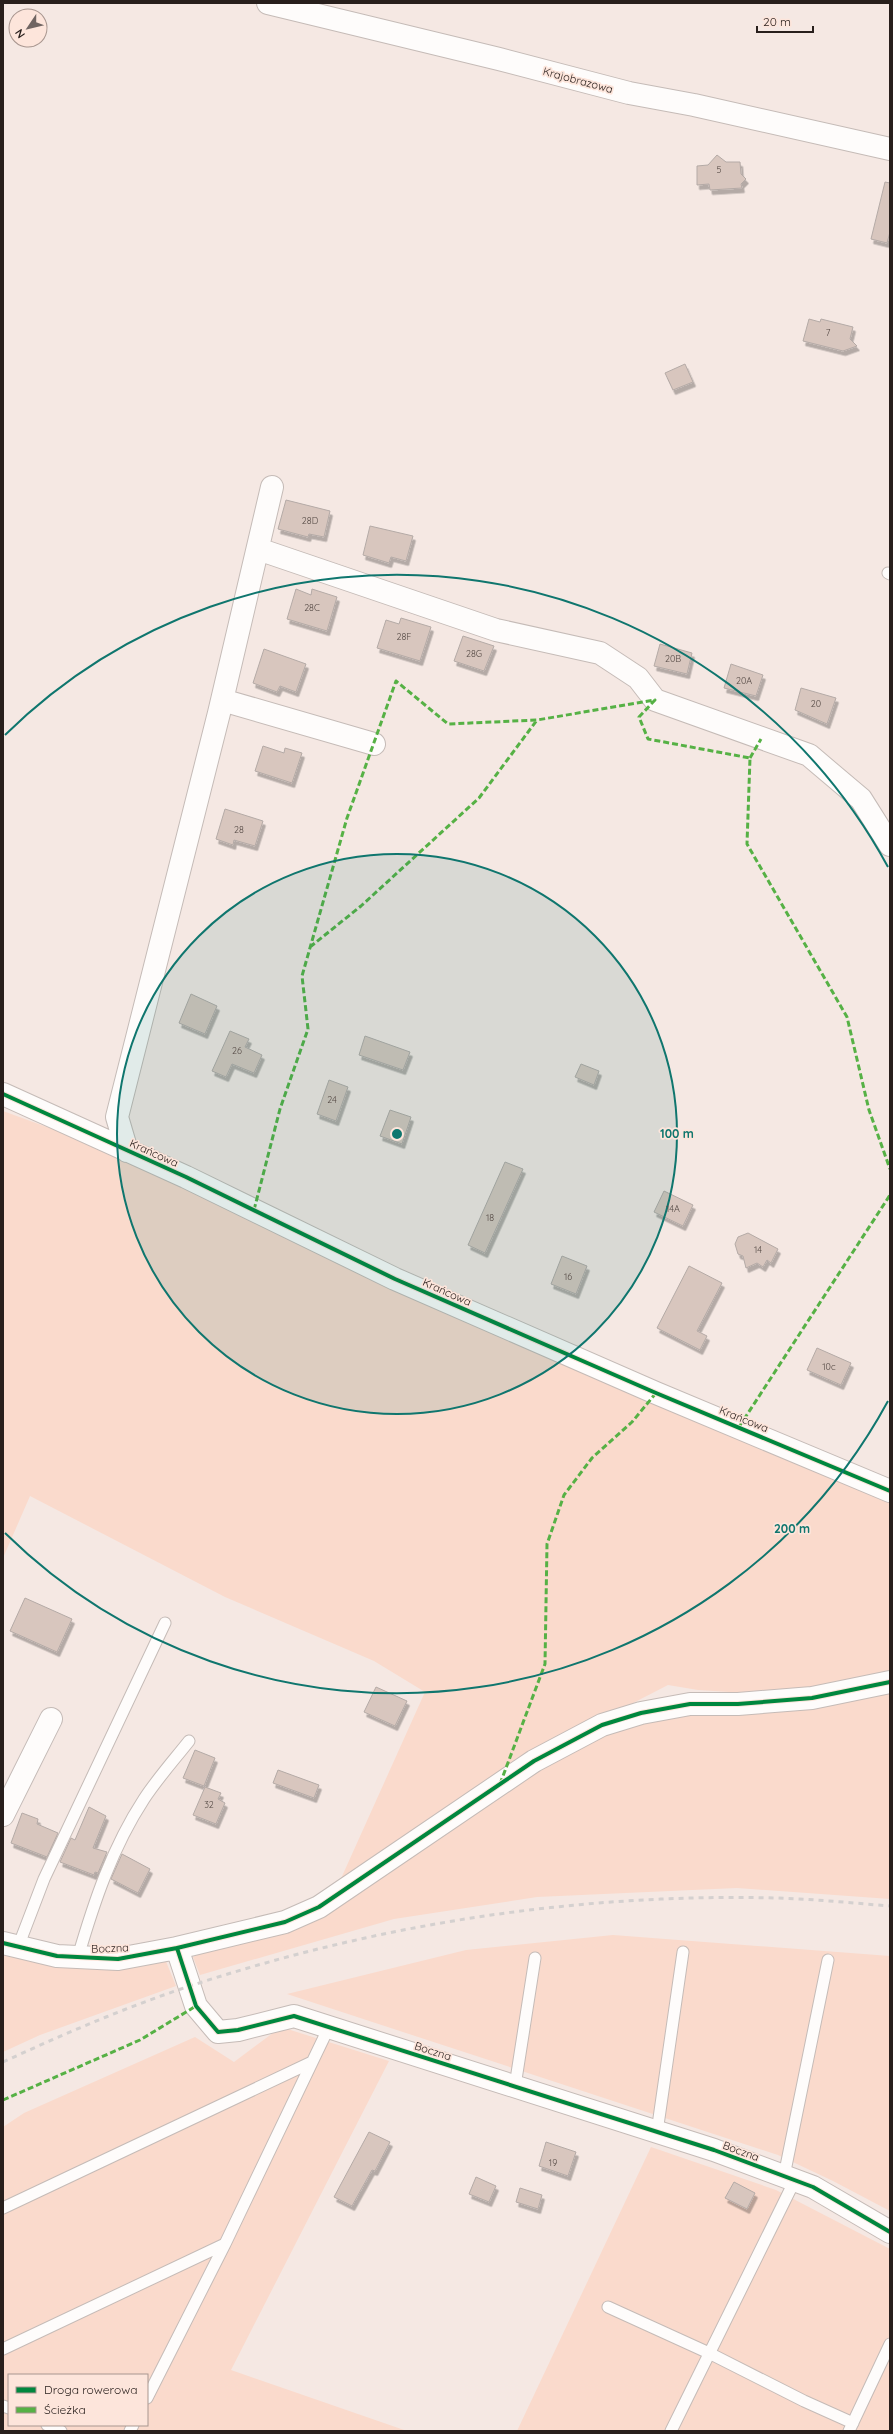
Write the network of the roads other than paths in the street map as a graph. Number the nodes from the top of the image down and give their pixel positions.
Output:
1 (268, 3) edge
2 (890, 149) edge
3 (272, 487) dead end
4 (258, 550) junction
5 (222, 700) junction
6 (374, 744) dead end
7 (890, 845) edge
8 (3, 1094) edge
9 (127, 1151) junction
10 (890, 1491) edge
11 (165, 1623) dead end
12 (890, 1682) edge
13 (51, 1719) dead end
14 (189, 1741) dead end
15 (3, 1815) edge
16 (11, 1945) edge
17 (177, 1948) junction
18 (683, 1952) dead end
19 (78, 1957) junction
20 (535, 1958) dead end
21 (828, 1960) dead end
22 (329, 2027) junction
23 (312, 2062) junction
24 (515, 2086) junction
25 (656, 2132) junction
26 (789, 2178) junction
27 (3, 2208) edge
28 (890, 2232) edge
29 (226, 2244) junction
30 (608, 2307) dead end
31 (890, 2344) edge
32 (3, 2348) edge
33 (710, 2353) junction
34 (148, 2396) edge
35 (49, 2426) edge
36 (851, 2427) edge
37 (61, 2431) edge
38 (671, 2431) edge

1 - 2 street, Krajobrazowa
3 - 4 street
4 - 5 street
4 - 7 street
5 - 6 street
5 - 9 street
8 - 9 street, Krańcowa
9 - 10 street, Krańcowa
11 - 16 lane
12 - 17 street
13 - 15 street
14 - 19 lane
16 - 19 street, Boczna
17 - 19 street, Boczna
17 - 22 street, Boczna
18 - 25 lane
20 - 24 lane
21 - 26 lane
22 - 23 lane
22 - 24 street, Boczna
23 - 27 lane
23 - 29 lane
24 - 25 street, Boczna
25 - 26 street, Boczna
26 - 28 street, Boczna
26 - 33 lane
29 - 32 lane
29 - 34 lane
30 - 33 lane
31 - 36 lane
33 - 36 lane
33 - 38 lane
35 - 37 lane

